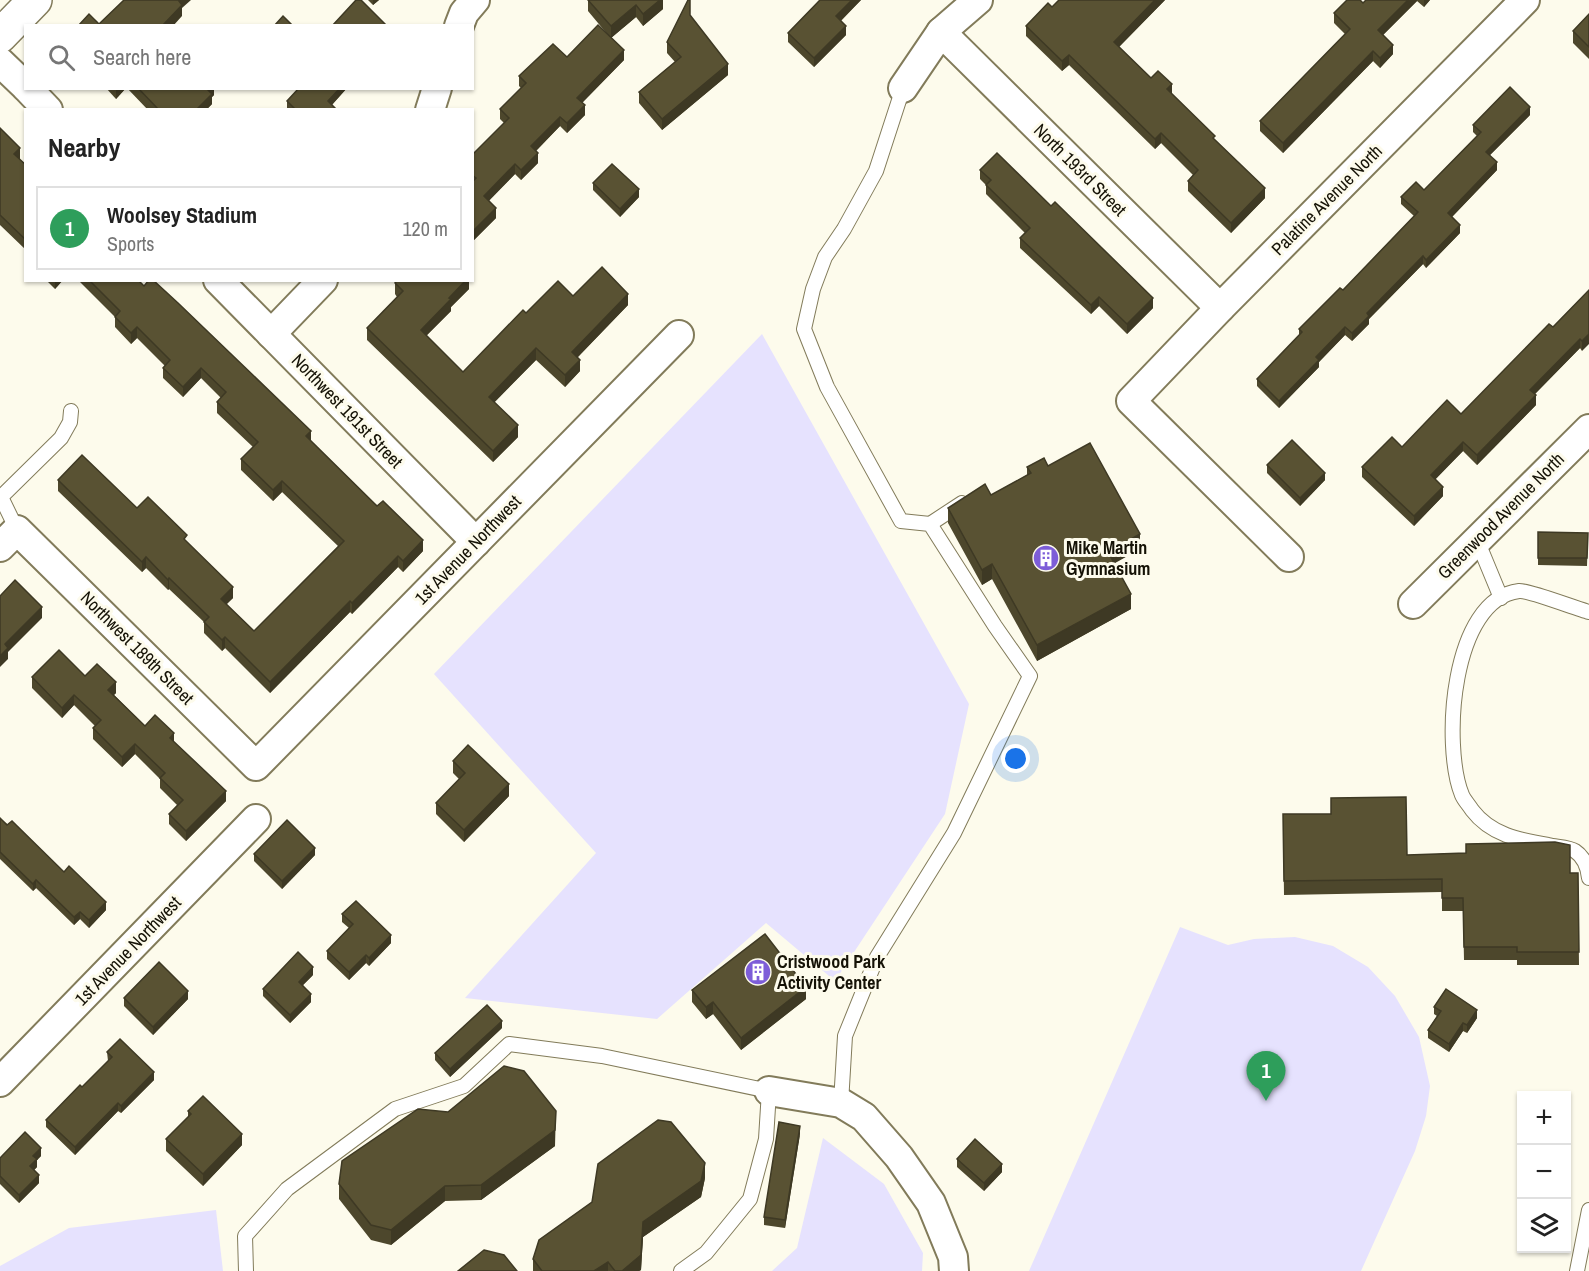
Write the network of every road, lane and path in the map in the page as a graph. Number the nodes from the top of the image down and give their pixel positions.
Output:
1 (35, 0) edge
2 (475, 0) edge
3 (978, 0) edge
4 (1526, 0) edge
5 (460, 24) edge
6 (941, 32) junction
7 (0, 36) edge
8 (0, 62) edge
9 (24, 86) edge
10 (903, 88) joint
11 (28, 90) edge
12 (436, 90) edge
13 (46, 108) edge
14 (431, 108) edge
15 (220, 282) edge
16 (321, 282) edge
17 (1220, 308) junction
18 (271, 333) junction
19 (679, 335) dead end
20 (71, 411) dead end
21 (1589, 429) edge
22 (969, 499) edge
23 (930, 524) junction
24 (9, 539) edge
25 (1477, 540) junction
26 (476, 542) junction
27 (1289, 557) dead end
28 (1502, 597) junction
29 (1413, 604) dead end
30 (1589, 612) edge
31 (256, 766) joint
32 (256, 819) dead end
33 (1589, 878) edge
34 (0, 1082) edge
35 (768, 1091) junction
36 (841, 1103) junction
37 (1589, 1210) edge
38 (246, 1271) edge
39 (681, 1271) edge
40 (954, 1271) edge
41 (1577, 1271) edge

1 - 7 street
2 - 5 street
3 - 6 street
4 - 17 street, Palatine Avenue North
6 - 10 street
6 - 17 street, North 193rd Street
8 - 9 street
10 - 23 lane
11 - 13 street
12 - 14 street
15 - 18 street, Northwest 191st Street
16 - 18 street
17 - 27 street, Palatine Avenue North
18 - 26 street, Northwest 191st Street
19 - 26 street, 1st Avenue Northwest
20 - 24 lane
21 - 25 street, Greenwood Avenue North
22 - 23 lane
23 - 36 lane
24 - 31 street, Northwest 189th Street
25 - 28 lane
25 - 29 street, Greenwood Avenue North
26 - 31 street, 1st Avenue Northwest
28 - 30 lane
28 - 33 lane
32 - 34 street, 1st Avenue Northwest
35 - 36 street
35 - 38 lane
35 - 39 lane
36 - 40 street
37 - 41 lane

